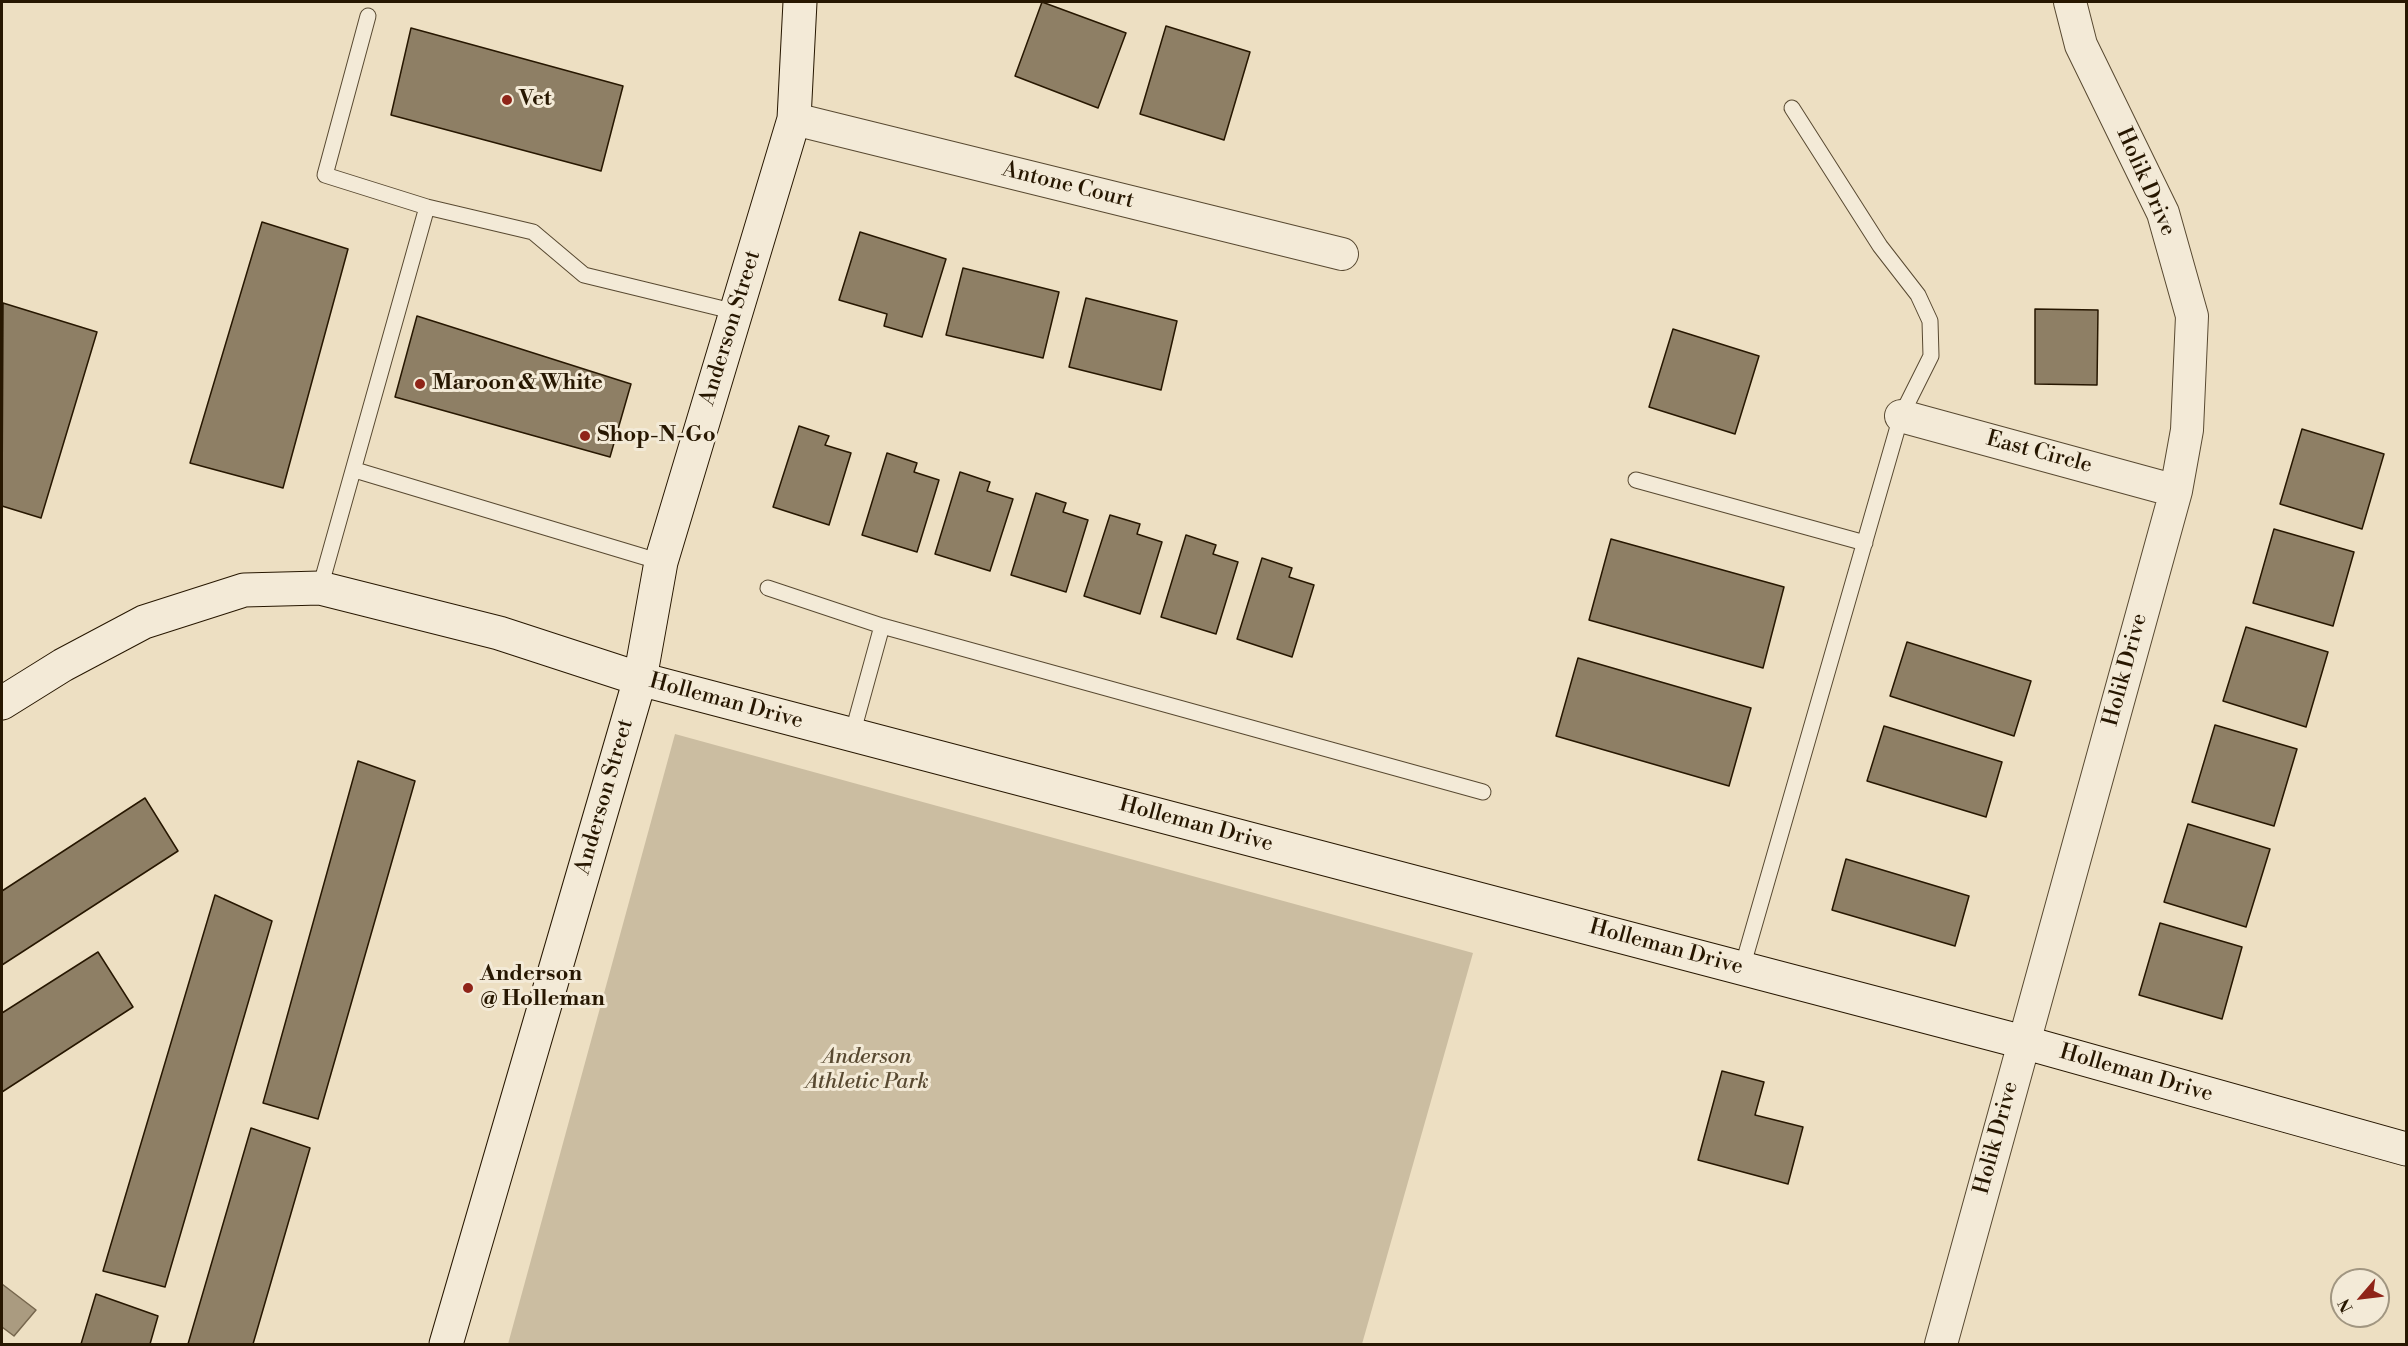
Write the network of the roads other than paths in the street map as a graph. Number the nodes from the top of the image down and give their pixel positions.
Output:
1 (800, 2) edge
2 (2070, 2) edge
3 (368, 16) dead end
4 (1792, 108) dead end
5 (794, 119) junction
6 (427, 207) junction
7 (1342, 254) dead end
8 (736, 312) junction
9 (1901, 416) junction
10 (355, 470) junction
11 (1636, 480) dead end
12 (2176, 491) junction
13 (1865, 543) junction
14 (661, 562) junction
15 (320, 588) junction
16 (768, 588) dead end
17 (882, 626) junction
18 (640, 680) junction
19 (2, 704) edge
20 (852, 735) junction
21 (1483, 792) dead end
22 (1742, 968) junction
23 (2023, 1042) junction
24 (2406, 1149) edge
25 (446, 1344) edge
26 (1941, 1344) edge

1 - 5 street, Anderson Street
2 - 12 street, Holik Drive
3 - 6 lane
4 - 9 lane
5 - 7 street, Antone Court
5 - 8 street, Anderson Street
6 - 8 lane
6 - 10 lane
8 - 14 street, Anderson Street
9 - 12 street, East Circle
9 - 13 lane
10 - 14 lane
10 - 15 lane
11 - 13 lane
12 - 23 street, Holik Drive
13 - 22 lane
14 - 18 street, Anderson Street
15 - 18 street, Holleman Drive
15 - 19 street, Holleman Drive
16 - 17 lane
17 - 20 lane
17 - 21 lane
18 - 20 street, Holleman Drive
18 - 25 street, Anderson Street
20 - 22 street, Holleman Drive
22 - 23 street, Holleman Drive
23 - 24 street, Holleman Drive
23 - 26 street, Holik Drive

